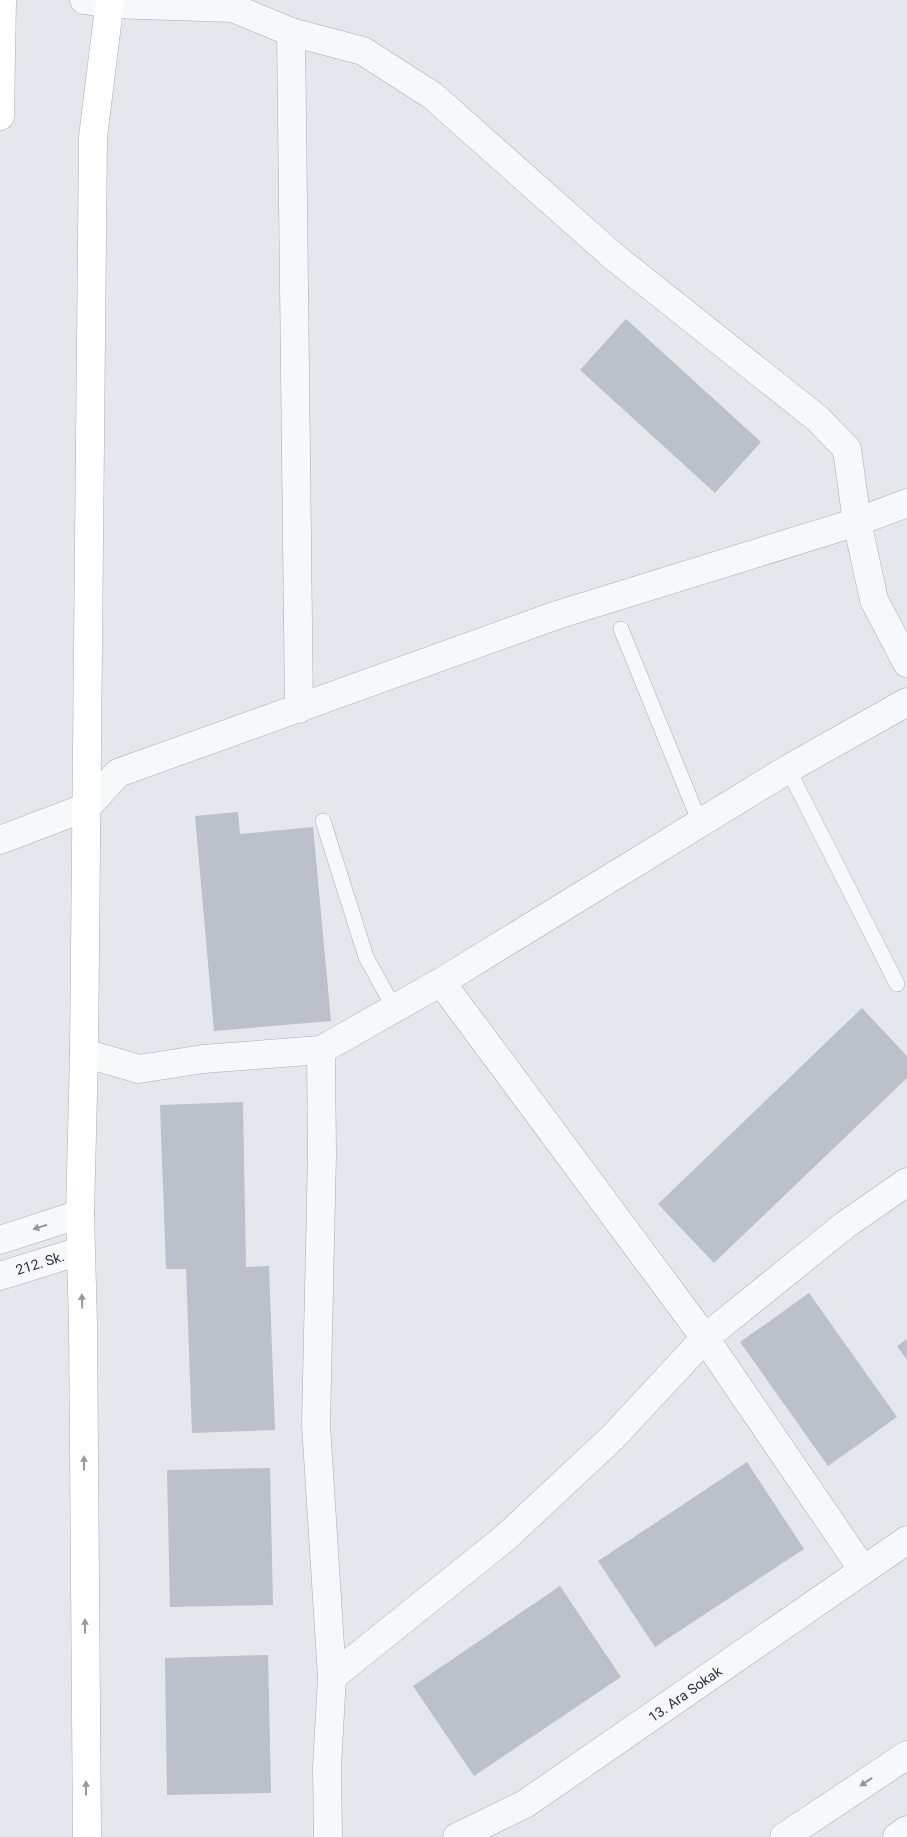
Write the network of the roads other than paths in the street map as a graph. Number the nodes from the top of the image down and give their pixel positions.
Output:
1 (2, 0) edge
2 (101, 1) edge
3 (291, 32) junction
4 (0, 116) edge
5 (907, 503) edge
6 (857, 522) junction
7 (621, 630) dead end
8 (907, 663) edge
9 (907, 702) edge
10 (298, 709) junction
11 (788, 769) junction
12 (87, 807) junction
13 (323, 821) dead end
14 (700, 823) junction
15 (0, 840) edge
16 (441, 982) junction
17 (897, 984) dead end
18 (394, 1008) junction
19 (320, 1050) junction
20 (84, 1053) junction
21 (907, 1182) edge
22 (80, 1214) junction
23 (0, 1240) edge
24 (80, 1251) junction
25 (0, 1276) edge
26 (705, 1338) junction
27 (907, 1540) edge
28 (863, 1570) junction
29 (332, 1677) junction
30 (907, 1755) edge
31 (907, 1830) edge
32 (87, 1837) edge
33 (328, 1837) edge
34 (457, 1837) edge
35 (784, 1837) edge
36 (897, 1837) edge

1 - 4 main road
2 - 3 street
2 - 12 main road
3 - 6 street
3 - 10 street
5 - 6 street
6 - 8 street
6 - 10 street
7 - 14 lane
9 - 11 street
10 - 12 street
11 - 14 street
11 - 17 lane
12 - 15 street
12 - 20 main road
13 - 18 lane
14 - 16 street
16 - 18 street
16 - 26 street
18 - 19 street
19 - 20 street
19 - 29 street
20 - 22 main road
21 - 26 street
22 -> 23 street
22 - 24 main road
24 - 25 street, 212. Sk.
32 -> 24 main road
26 - 28 street
26 - 29 street
27 - 28 street, 13. Ara Sokak
28 - 34 street, 13. Ara Sokak
29 - 33 street
30 -> 35 street
31 - 36 street

